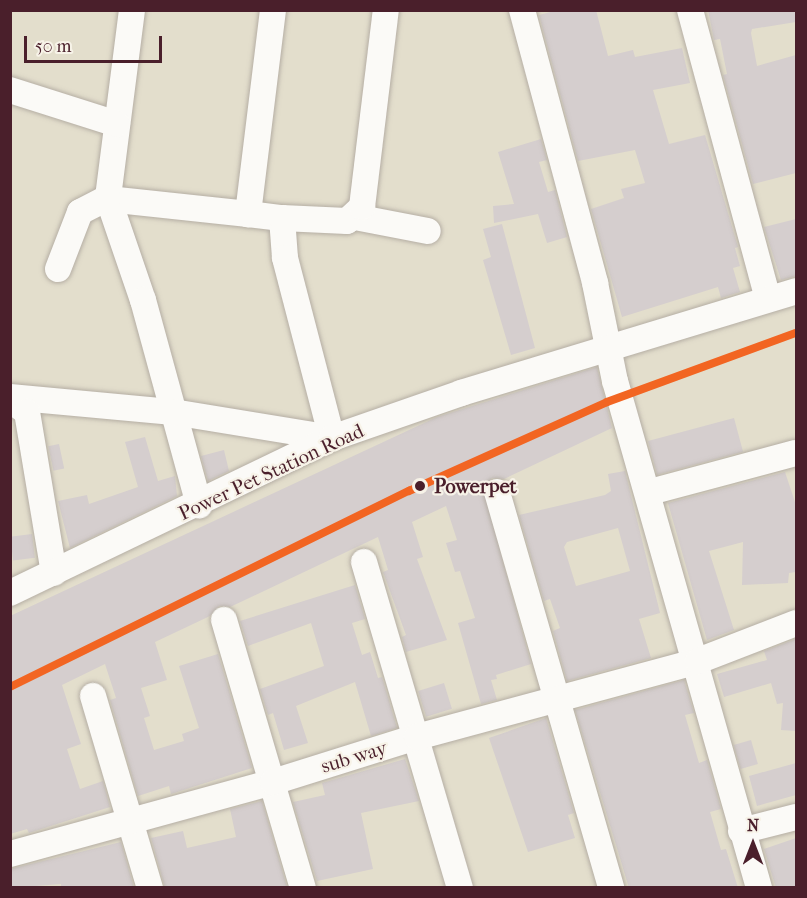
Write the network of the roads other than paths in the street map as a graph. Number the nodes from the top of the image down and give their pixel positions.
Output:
1 (132, 10) edge
2 (273, 10) edge
3 (386, 10) edge
4 (522, 10) edge
5 (690, 10) edge
6 (10, 90) edge
7 (117, 124) junction
8 (108, 198) junction
9 (248, 214) junction
10 (355, 216) junction
11 (282, 218) junction
12 (428, 231) dead end
13 (58, 268) dead end
14 (796, 291) edge
15 (768, 299) junction
16 (607, 348) junction
17 (10, 398) edge
18 (173, 412) junction
19 (332, 438) junction
20 (796, 453) edge
21 (497, 492) dead end
22 (650, 492) junction
23 (199, 505) junction
24 (364, 562) dead end
25 (54, 573) junction
26 (10, 593) edge
27 (224, 620) dead end
28 (796, 623) edge
29 (698, 661) junction
30 (93, 696) dead end
31 (557, 700) junction
32 (417, 737) junction
33 (273, 782) junction
34 (796, 817) edge
35 (132, 822) junction
36 (741, 831) junction
37 (10, 854) edge
38 (150, 888) edge
39 (303, 888) edge
40 (460, 888) edge
41 (611, 888) edge
42 (759, 888) edge

1 - 7 street
2 - 9 street
3 - 10 street
4 - 16 street
5 - 15 street
6 - 7 street
7 - 8 street
8 - 9 street
8 - 13 street
8 - 18 street
9 - 11 street
10 - 11 street
10 - 12 street
11 - 19 street
14 - 15 street, Power Pet Station Road
15 - 16 street, Power Pet Station Road
16 - 19 street, Power Pet Station Road
16 - 22 street
17 - 18 street
17 - 25 street
18 - 19 street
18 - 23 street
19 - 23 street, Power Pet Station Road
20 - 22 street
21 - 31 street
22 - 29 street
23 - 25 street, Power Pet Station Road
24 - 32 street
25 - 26 street, Power Pet Station Road
27 - 33 street
28 - 29 street, sub way
29 - 31 street, sub way
29 - 36 street
30 - 35 street
31 - 32 street, sub way
31 - 41 street
32 - 33 street, sub way
32 - 40 street
33 - 35 street, sub way
33 - 39 street
34 - 36 street
35 - 37 street, sub way
35 - 38 street
36 - 42 street

